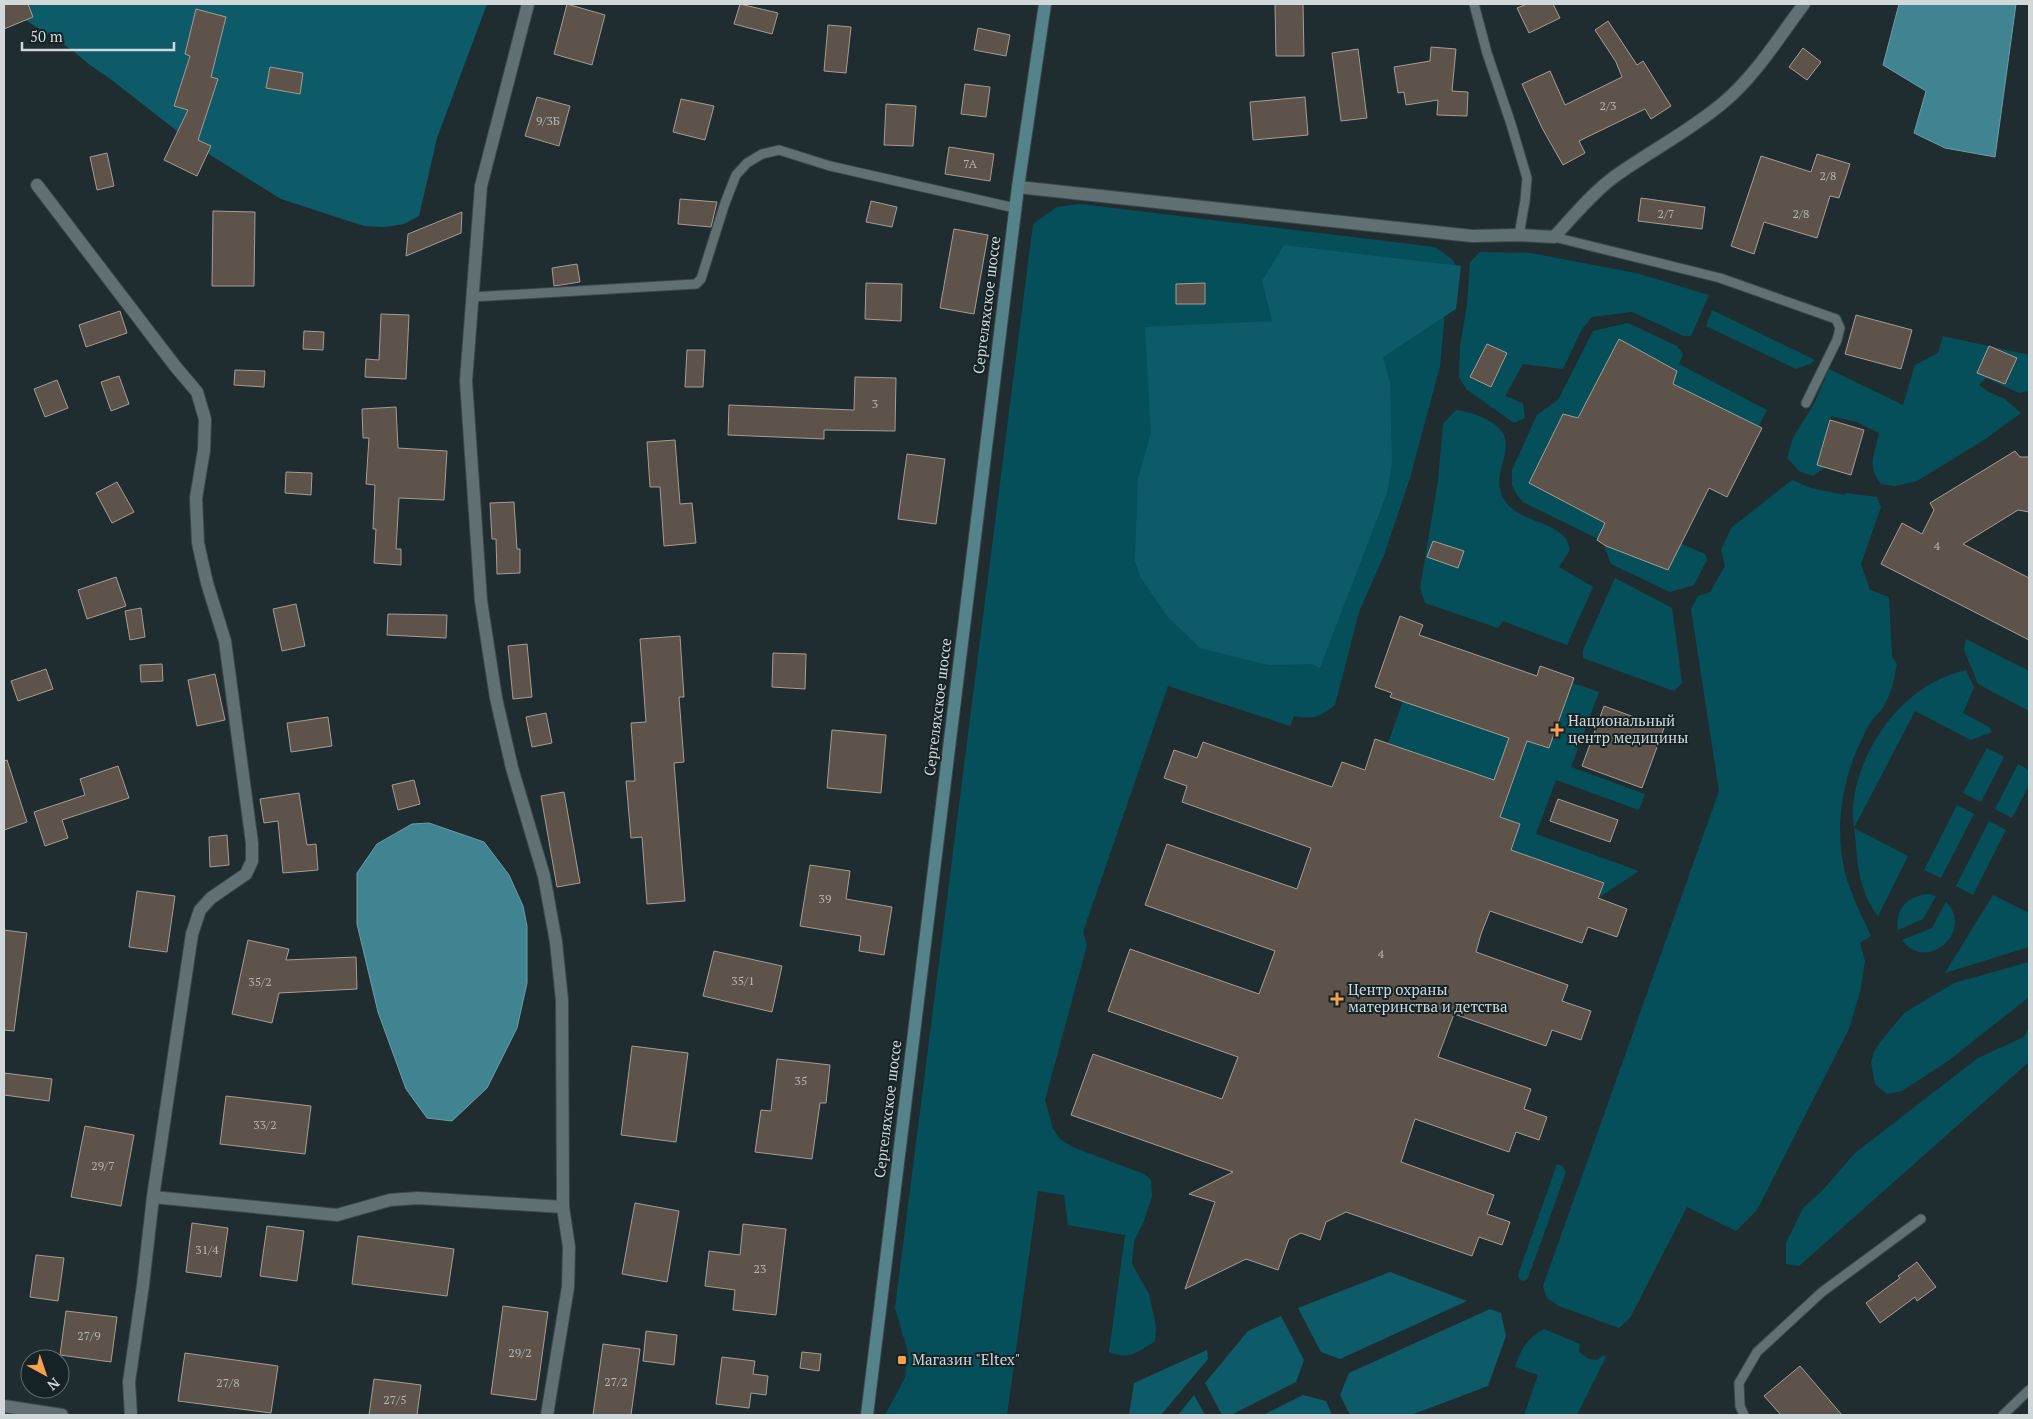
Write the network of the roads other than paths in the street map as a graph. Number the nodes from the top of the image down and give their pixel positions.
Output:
1 (528, 4) edge
2 (1045, 4) edge
3 (1474, 4) edge
4 (1804, 4) edge
5 (37, 185) dead end
6 (1018, 187) junction
7 (1016, 208) junction
8 (1519, 235) junction
9 (1554, 237) junction
10 (472, 297) junction
11 (1806, 402) dead end
12 (152, 1197) junction
13 (563, 1207) junction
14 (1921, 1219) dead end
15 (2029, 1390) edge
16 (4, 1406) edge
17 (62, 1415) edge
18 (131, 1415) edge
19 (547, 1415) edge
20 (867, 1415) edge
21 (1744, 1415) edge
22 (2003, 1415) edge

1 - 10 street
2 - 6 main road, Сергеляхское шоссе
3 - 8 lane
4 - 9 street
5 - 12 street
6 - 7 main road, Сергеляхское шоссе
6 - 8 street
7 - 10 lane
7 - 20 main road, Сергеляхское шоссе
8 - 9 street
9 - 11 lane
10 - 13 street
12 - 13 street
12 - 18 street
13 - 19 street
14 - 21 lane
15 - 22 lane
16 - 17 street

